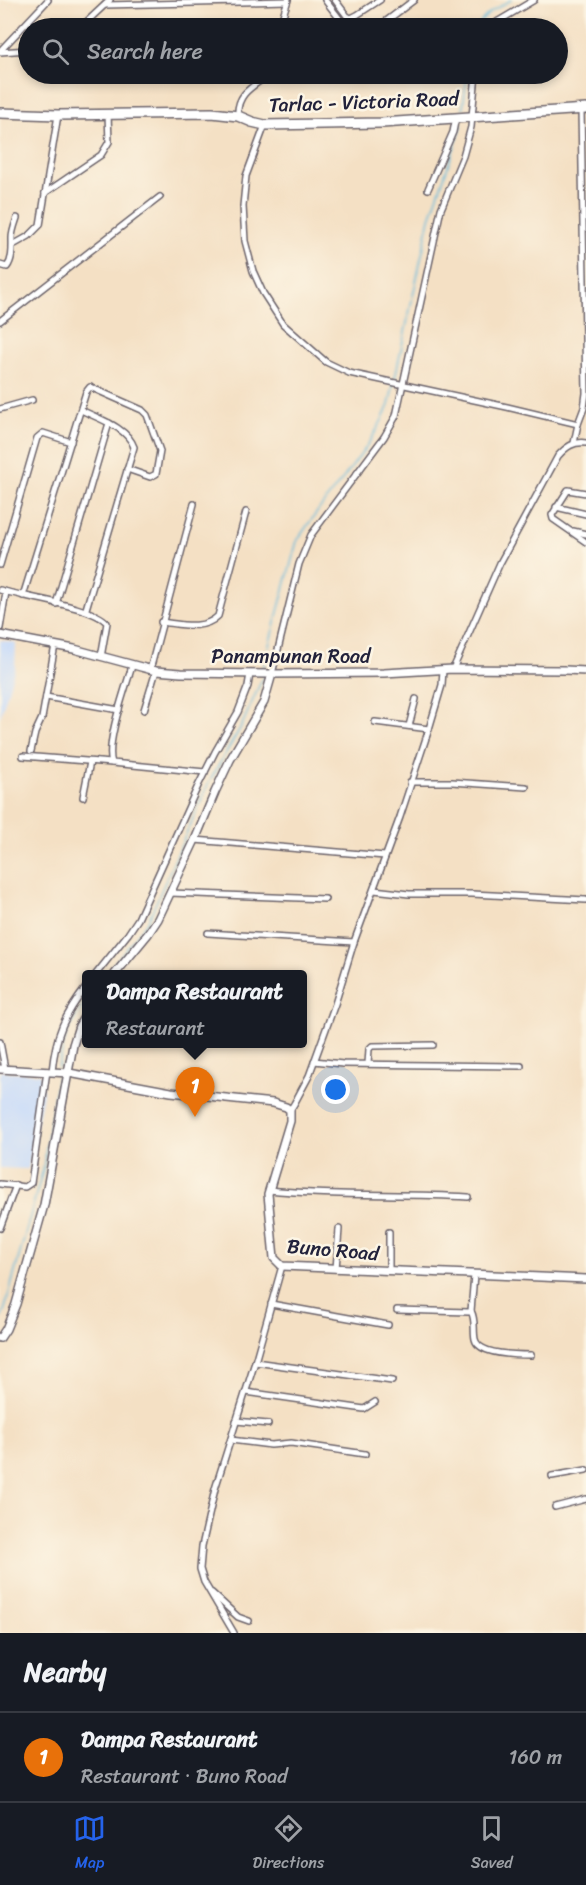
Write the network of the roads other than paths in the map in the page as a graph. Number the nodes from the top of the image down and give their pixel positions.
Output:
1 (48, 0) edge
2 (110, 0) edge
3 (288, 0) edge
4 (325, 0) edge
5 (335, 0) edge
6 (380, 0) edge
7 (414, 0) edge
8 (534, 0) edge
9 (217, 1) edge
10 (275, 1) edge
11 (105, 5) junction
12 (31, 18) edge
13 (91, 18) edge
14 (282, 18) edge
15 (339, 18) edge
16 (390, 18) edge
17 (504, 18) edge
18 (18, 32) edge
19 (18, 50) edge
20 (0, 51) edge
21 (257, 84) edge
22 (475, 84) edge
23 (584, 110) edge
24 (0, 113) edge
25 (108, 114) junction
26 (58, 115) junction
27 (238, 116) junction
28 (472, 116) junction
29 (456, 117) junction
30 (265, 125) junction
31 (428, 189) dead end
32 (45, 193) junction
33 (160, 197) dead end
34 (17, 218) dead end
35 (13, 245) junction
36 (0, 265) edge
37 (0, 321) edge
38 (398, 384) junction
39 (32, 400) dead end
40 (0, 409) edge
41 (81, 410) junction
42 (109, 423) junction
43 (578, 424) junction
44 (71, 442) junction
45 (573, 443) junction
46 (586, 443) edge
47 (127, 469) junction
48 (586, 493) edge
49 (194, 504) dead end
50 (556, 507) junction
51 (246, 512) dead end
52 (586, 514) edge
53 (569, 530) junction
54 (586, 534) edge
55 (586, 542) edge
56 (0, 565) edge
57 (2, 591) edge
58 (23, 596) junction
59 (56, 604) junction
60 (86, 609) junction
61 (162, 622) junction
62 (0, 628) edge
63 (0, 635) edge
64 (55, 645) junction
65 (101, 657) junction
66 (132, 666) junction
67 (453, 669) junction
68 (153, 670) junction
69 (443, 670) junction
70 (586, 671) edge
71 (250, 674) junction
72 (265, 674) junction
73 (45, 697) junction
74 (416, 699) dead end
75 (119, 710) junction
76 (144, 710) dead end
77 (375, 722) dead end
78 (409, 726) junction
79 (429, 729) junction
80 (31, 751) dead end
81 (23, 756) dead end
82 (90, 762) junction
83 (112, 763) junction
84 (205, 772) junction
85 (410, 782) junction
86 (526, 787) dead end
87 (83, 797) dead end
88 (195, 840) junction
89 (385, 856) junction
90 (374, 890) junction
91 (170, 893) junction
92 (326, 899) dead end
93 (586, 900) edge
94 (208, 933) dead end
95 (354, 942) junction
96 (100, 970) edge
97 (120, 970) edge
98 (82, 993) edge
99 (82, 1022) edge
100 (0, 1042) edge
101 (433, 1045) dead end
102 (314, 1061) junction
103 (368, 1064) junction
104 (521, 1066) dead end
105 (3, 1069) edge
106 (50, 1071) junction
107 (69, 1073) junction
108 (290, 1110) junction
109 (0, 1184) edge
110 (16, 1185) junction
111 (269, 1190) junction
112 (468, 1197) dead end
113 (3, 1208) edge
114 (0, 1228) edge
115 (339, 1229) dead end
116 (389, 1232) dead end
117 (282, 1266) junction
118 (336, 1269) junction
119 (389, 1271) junction
120 (474, 1275) junction
121 (586, 1279) edge
122 (271, 1304) junction
123 (398, 1310) dead end
124 (471, 1311) junction
125 (388, 1324) dead end
126 (0, 1338) edge
127 (531, 1355) dead end
128 (255, 1362) junction
129 (392, 1381) dead end
130 (246, 1392) junction
131 (375, 1402) dead end
132 (236, 1421) junction
133 (268, 1424) dead end
134 (231, 1440) junction
135 (365, 1454) dead end
136 (586, 1470) edge
137 (552, 1476) dead end
138 (586, 1499) edge
139 (555, 1507) dead end
140 (208, 1590) junction
141 (249, 1621) dead end
142 (234, 1633) edge

1 - 12 street
2 - 11 street
3 - 10 street
3 - 14 street
4 - 15 street
5 - 6 street
7 - 16 street
8 - 17 street
9 - 10 street
9 - 11 street
11 - 13 street
18 - 20 street
19 - 20 street
21 - 27 street
22 - 28 street
23 - 28 main road, Tarlac - Victoria Road
23 - 43 street
24 - 26 main road, Tarlac - Victoria Road
25 - 26 main road, Tarlac - Victoria Road
25 - 27 main road, Tarlac - Victoria Road
25 - 32 street
26 - 32 street
27 - 30 main road, Tarlac - Victoria Road
28 - 29 main road, Tarlac - Victoria Road
28 - 38 street
29 - 30 main road, Tarlac - Victoria Road
29 - 31 street
30 - 38 street
32 - 35 street
33 - 37 street
34 - 35 street
35 - 36 street
38 - 43 street
38 - 72 street
39 - 40 street
41 - 42 street
41 - 44 street
41 - 47 street
42 - 47 street
42 - 59 street
43 - 45 street
44 - 56 street
44 - 58 street
45 - 46 street
45 - 67 street
47 - 60 street
48 - 50 street
49 - 61 street
50 - 52 street
50 - 53 street
51 - 61 street
53 - 54 street
53 - 55 street
57 - 58 street
57 - 62 street
58 - 59 street
59 - 60 street
60 - 65 street
61 - 68 street
63 - 64 street, Panampunan Road
64 - 65 street, Panampunan Road
64 - 73 street
65 - 66 street, Panampunan Road
66 - 68 street, Panampunan Road
66 - 75 street
67 - 69 street, Panampunan Road
67 - 70 street, Panampunan Road
68 - 71 street, Panampunan Road
68 - 76 street
69 - 72 street, Panampunan Road
69 - 79 street
71 - 72 street, Panampunan Road
71 - 84 street
72 - 88 street
73 - 75 street
73 - 80 street
74 - 78 street
75 - 83 street
77 - 78 street
78 - 79 street
79 - 85 street
81 - 82 street
82 - 83 street
82 - 87 street
83 - 84 street
84 - 96 street
85 - 86 street
85 - 89 street
88 - 89 street
88 - 91 street
89 - 90 street
90 - 93 street
90 - 95 street
91 - 92 street
91 - 97 street
94 - 95 street
95 - 102 street
98 - 106 street
99 - 107 street
100 - 105 street
101 - 103 street
102 - 103 street
102 - 108 street
103 - 104 street
105 - 106 street
106 - 107 street
106 - 110 street
107 - 108 street
107 - 126 street
108 - 111 street, Buno Road
109 - 110 street
110 - 113 street
111 - 112 street
111 - 117 street, Buno Road
113 - 114 street
115 - 118 street
116 - 119 street
117 - 118 street, Buno Road
117 - 122 street
118 - 119 street, Buno Road
119 - 120 street, Buno Road
120 - 121 street, Buno Road
120 - 124 street
122 - 125 street
122 - 128 street
123 - 124 street
124 - 127 street
128 - 129 street
128 - 130 street
130 - 131 street
130 - 132 street
132 - 133 street
132 - 134 street
134 - 135 street
134 - 140 street
136 - 137 street
138 - 139 street
140 - 141 street
140 - 142 street

